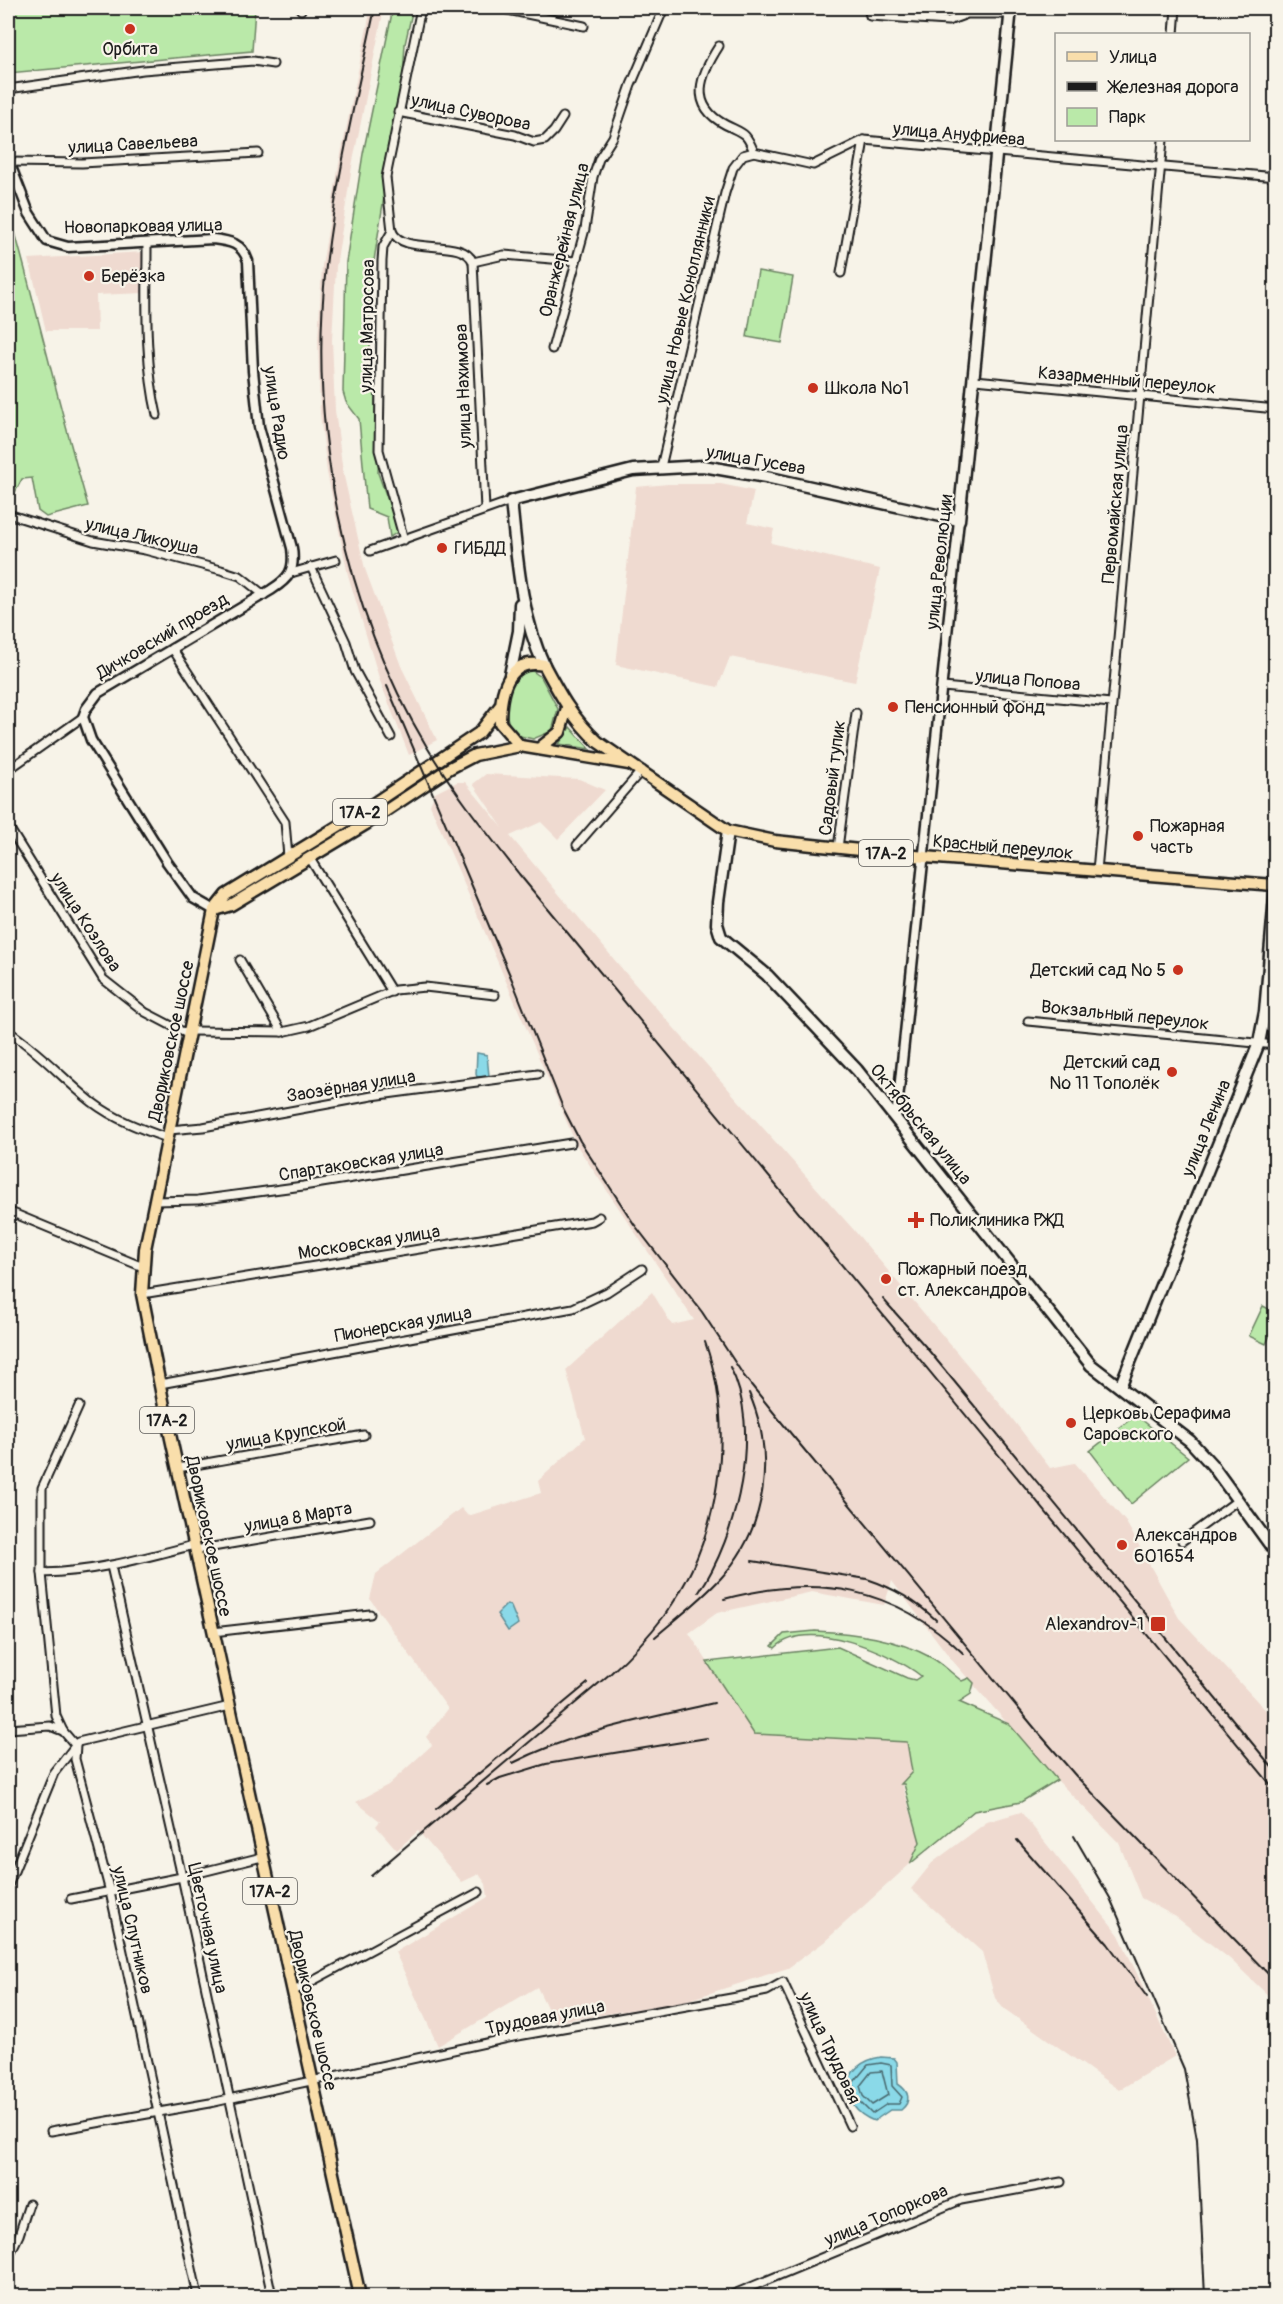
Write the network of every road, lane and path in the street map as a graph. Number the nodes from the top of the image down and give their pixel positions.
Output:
1 (422, 8) edge
2 (498, 8) edge
3 (664, 8) edge
4 (868, 8) edge
5 (1176, 8) edge
6 (1011, 11) edge
7 (584, 26) dead end
8 (1174, 33) edge
9 (719, 46) dead end
10 (273, 64) dead end
11 (8, 89) edge
12 (398, 112) junction
13 (562, 117) dead end
14 (864, 140) junction
15 (1163, 141) edge
16 (754, 152) junction
17 (258, 153) dead end
18 (998, 154) junction
19 (8, 161) edge
20 (1161, 166) junction
21 (1275, 177) edge
22 (392, 231) junction
23 (147, 243) junction
24 (239, 245) joint
25 (575, 261) junction
26 (473, 262) junction
27 (841, 273) dead end
28 (552, 349) dead end
29 (975, 380) junction
30 (1140, 396) junction
31 (1275, 409) edge
32 (157, 416) dead end
33 (661, 467) junction
34 (511, 501) junction
35 (485, 508) junction
36 (8, 514) edge
37 (959, 520) junction
38 (404, 540) junction
39 (370, 551) dead end
40 (336, 560) dead end
41 (311, 567) junction
42 (291, 573) junction
43 (521, 586) junction
44 (264, 594) junction
45 (172, 648) junction
46 (544, 665) junction
47 (510, 675) junction
48 (943, 687) junction
49 (1111, 703) junction
50 (500, 706) junction
51 (567, 708) junction
52 (856, 713) dead end
53 (83, 717) junction
54 (391, 737) dead end
55 (520, 746) junction
56 (541, 747) junction
57 (638, 768) junction
58 (8, 770) edge
59 (8, 826) edge
60 (728, 831) junction
61 (577, 845) dead end
62 (838, 848) junction
63 (288, 857) junction
64 (309, 857) junction
65 (925, 857) junction
66 (1275, 870) edge
67 (1097, 871) junction
68 (1275, 885) edge
69 (214, 910) junction
70 (240, 960) dead end
71 (392, 992) junction
72 (495, 995) dead end
73 (1028, 1020) dead end
74 (8, 1031) edge
75 (282, 1032) junction
76 (189, 1033) junction
77 (1259, 1043) junction
78 (1275, 1045) edge
79 (538, 1074) dead end
80 (896, 1119) junction
81 (168, 1134) junction
82 (571, 1143) dead end
83 (154, 1201) junction
84 (8, 1211) edge
85 (599, 1217) dead end
86 (143, 1267) junction
87 (642, 1269) dead end
88 (142, 1294) junction
89 (160, 1384) junction
90 (1120, 1387) junction
91 (79, 1406) dead end
92 (364, 1435) dead end
93 (178, 1468) junction
94 (1238, 1500) junction
95 (370, 1520) dead end
96 (1182, 1540) dead end
97 (195, 1548) junction
98 (1275, 1553) edge
99 (111, 1566) junction
100 (42, 1573) junction
101 (370, 1614) dead end
102 (213, 1632) junction
103 (230, 1706) junction
104 (149, 1725) junction
105 (8, 1729) edge
106 (63, 1731) junction
107 (76, 1746) junction
108 (262, 1857) junction
109 (182, 1877) junction
110 (8, 1886) edge
111 (110, 1892) junction
112 (479, 1892) dead end
113 (71, 1899) dead end
114 (783, 1982) joint
115 (292, 1992) junction
116 (312, 2081) junction
117 (228, 2099) junction
118 (158, 2112) junction
119 (850, 2126) dead end
120 (51, 2131) dead end
121 (1061, 2182) dead end
122 (29, 2204) dead end
123 (8, 2258) edge
124 (198, 2296) edge
125 (272, 2296) edge
126 (360, 2296) edge
127 (729, 2296) edge

1 - 12 street, улица Матросова
2 - 7 street
3 - 25 street, Оранжерейная улица
4 - 6 street
5 - 8 street
6 - 18 main road, улица Революции
9 - 16 street
10 - 11 street
12 - 13 street, улица Суворова
12 - 22 street, улица Матросова
14 - 16 street
14 - 18 street, улица Ануфриева
14 - 27 street
15 - 20 street, Первомайская улица
16 - 33 street, улица Новые Коноплянники
17 - 19 street, улица Савельева
18 - 20 street, улица Ануфриева
18 - 29 main road, улица Революции
19 - 23 street, Новопарковая улица
20 - 21 street, улица Ануфриева
20 - 30 street, Первомайская улица
22 - 26 street
22 - 38 street, улица Матросова
23 - 24 street, Новопарковая улица
23 - 32 street
24 - 42 street, улица Радио
25 - 26 street
25 - 28 street, Оранжерейная улица
26 - 35 street, улица Нахимова
29 - 30 street, Казарменный переулок
29 - 37 main road, улица Революции
30 - 31 street, Казарменный переулок
30 - 49 street, Первомайская улица
33 - 34 main road, улица Гусева
33 - 37 main road, улица Гусева
34 - 35 street
34 - 43 main road
35 - 38 street
36 - 44 street, улица Ликоуша
37 - 48 street, улица Революции
38 - 39 street
40 - 41 street
41 - 42 street
41 - 54 street
42 - 44 street, Дичковский проезд
43 - 46 main road
43 - 47 main road
44 - 45 street, Дичковский проезд
45 - 53 street, Дичковский проезд
45 - 63 street
46 - 47 main road
46 - 51 main road
47 - 50 main road, 17А-2
48 - 49 street, улица Попова
48 - 65 street, улица Революции
49 - 67 street, Первомайская улица
50 - 55 main road
50 - 63 main road, 17А-2
51 - 56 main road
51 - 57 main road
52 - 62 street, Садовый тупик
53 - 58 street, Дичковский проезд
53 - 69 street
55 - 56 main road, 17А-2
55 - 64 main road, 17А-2
56 - 57 main road
57 - 60 main road, 17А-2
57 - 61 street
59 - 76 street, улица Козлова
60 - 62 main road, Красный переулок / 17А-2
60 - 80 main road, Октябрьская улица
62 - 65 main road, Красный переулок / 17А-2
63 - 69 main road, 17А-2
64 - 69 main road, 17А-2
64 - 71 street
65 - 67 main road, Красный переулок / 17А-2
65 - 80 street, улица Революции
66 - 68 main road, улица Ленина
67 - 68 main road, Красный переулок / 17А-2
68 - 77 main road, улица Ленина
69 - 76 main road, Двориковское шоссе / 17А-2
70 - 75 street
71 - 72 street
71 - 75 street
73 - 77 street, Вокзальный переулок
74 - 81 street, Заозёрная улица
75 - 76 street
76 - 81 main road, Двориковское шоссе / 17А-2
77 - 78 street
77 - 90 main road, улица Ленина
79 - 81 street, Заозёрная улица
80 - 90 main road, Октябрьская улица
81 - 83 main road, Двориковское шоссе / 17А-2
82 - 83 street, Спартаковская улица
83 - 86 main road, Двориковское шоссе / 17А-2
84 - 86 street
85 - 88 street, Московская улица
86 - 88 main road, Двориковское шоссе / 17А-2
87 - 89 street, Пионерская улица
88 - 89 main road, Двориковское шоссе / 17А-2
89 - 93 main road, Двориковское шоссе / 17А-2
90 - 94 main road, Октябрьская улица
91 - 100 street
92 - 93 street, улица Крупской
93 - 97 main road, Двориковское шоссе / 17А-2
94 - 96 street
94 - 98 main road, Октябрьская улица
95 - 97 street, улица 8 Марта
97 - 99 street, улица 8 Марта
97 - 102 main road, Двориковское шоссе / 17А-2
99 - 100 street, улица 8 Марта
99 - 104 street, Цветочная улица
100 - 106 street
101 - 102 street
102 - 103 main road, Двориковское шоссе / 17А-2
103 - 104 street
103 - 108 main road, Двориковское шоссе / 17А-2
104 - 107 street
104 - 109 street, Цветочная улица
105 - 106 street
106 - 107 street
107 - 110 street
107 - 111 street, улица Спутников
108 - 109 street
108 - 115 main road, Двориковское шоссе / 17А-2
109 - 111 street
109 - 117 street, Цветочная улица
111 - 113 street
111 - 118 street, улица Спутников
112 - 115 street
114 - 116 street, Трудовая улица
114 - 119 street, улица Трудовая
115 - 116 main road, Двориковское шоссе / 17А-2
116 - 117 street, Трудовая улица
116 - 126 main road, Двориковское шоссе / 17А-2
117 - 118 street, Трудовая улица
117 - 125 street, Цветочная улица
118 - 120 street, Трудовая улица
118 - 124 street, улица Спутников
121 - 127 street, улица Топоркова
122 - 123 street

